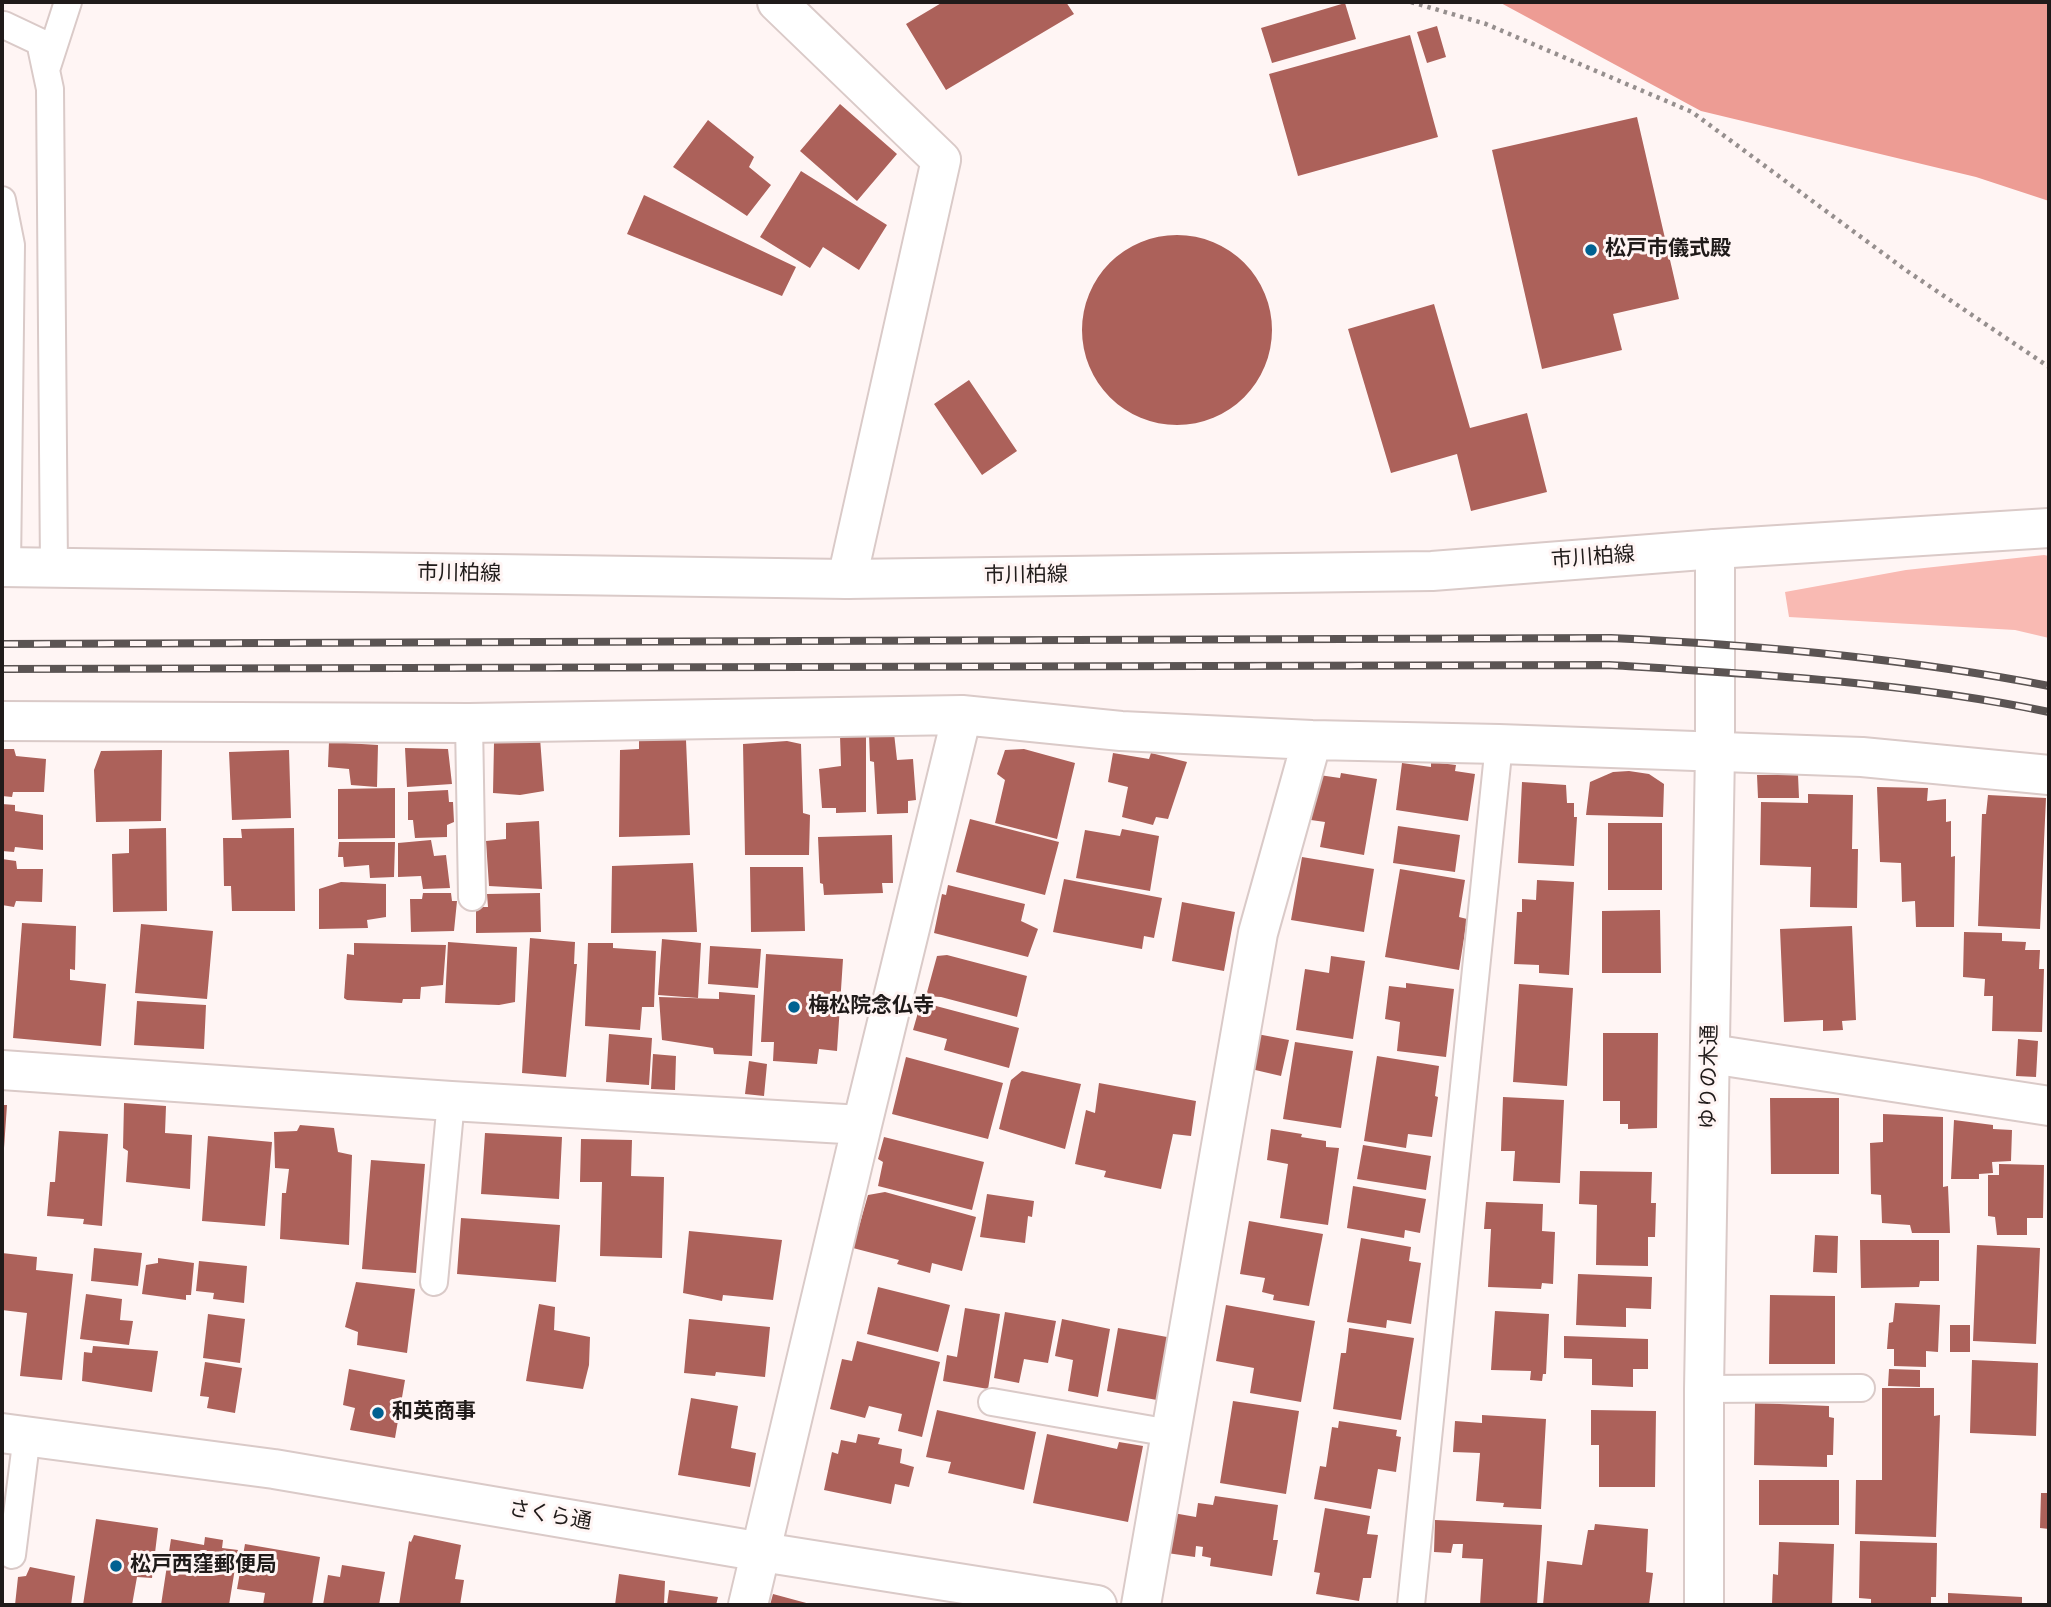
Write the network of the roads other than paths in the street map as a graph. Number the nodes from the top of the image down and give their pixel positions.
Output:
1 (68, 2) edge
2 (778, 2) edge
3 (2, 26) edge
4 (46, 72) junction
5 (2, 200) edge
6 (2049, 528) edge
7 (1715, 549) junction
8 (5, 567) edge
9 (54, 568) junction
10 (847, 579) junction
11 (962, 715) junction
12 (2, 721) edge
13 (469, 723) junction
14 (1312, 740) junction
15 (1499, 744) junction
16 (1715, 752) junction
17 (2049, 775) edge
18 (472, 897) dead end
19 (1711, 1054) junction
20 (2, 1070) edge
21 (451, 1101) junction
22 (2049, 1106) edge
23 (862, 1125) junction
24 (434, 1282) dead end
25 (1861, 1388) dead end
26 (1704, 1389) junction
27 (992, 1402) dead end
28 (1170, 1433) junction
29 (14, 1434) edge
30 (762, 1552) junction
31 (12, 1555) dead end
32 (748, 1605) edge
33 (1097, 1605) edge
34 (1141, 1605) edge
35 (1411, 1605) edge
36 (1704, 1605) edge

1 - 4 lane
2 - 10 street
3 - 4 lane
4 - 9 lane
5 - 8 lane
6 - 7 street, 市川柏線
7 - 10 street, 市川柏線
7 - 16 street, ゆりの木通
8 - 9 street, 市川柏線
9 - 10 street, 市川柏線
11 - 13 street
11 - 14 street
11 - 23 street
12 - 13 street
13 - 18 lane
14 - 15 street
14 - 28 street
15 - 16 street
15 - 35 lane
16 - 17 street
16 - 19 street, ゆりの木通
19 - 22 street
19 - 26 street, ゆりの木通
20 - 21 street
21 - 23 street
21 - 24 lane
23 - 30 street
25 - 26 lane
26 - 36 street, ゆりの木通
27 - 28 lane
28 - 34 street
29 - 30 street, さくら通
29 - 31 lane
30 - 32 street
30 - 33 street, さくら通

